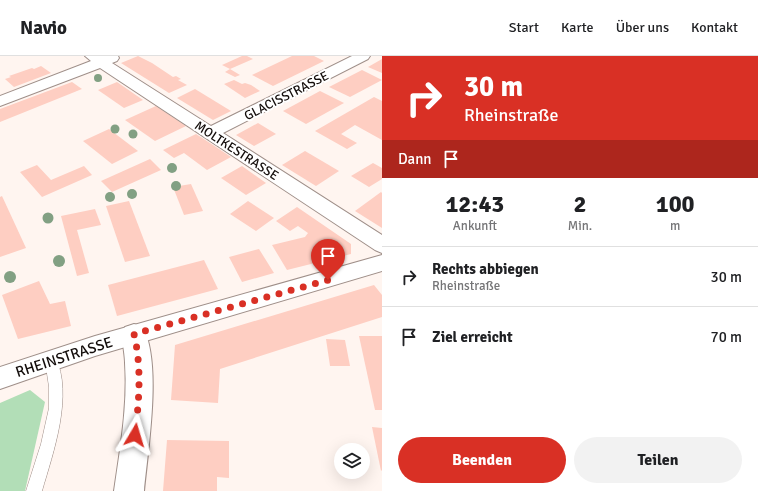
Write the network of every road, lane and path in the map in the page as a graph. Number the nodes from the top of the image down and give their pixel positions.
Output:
1 (117, 56) edge
2 (362, 56) edge
3 (97, 59) edge
4 (0, 101) edge
5 (210, 133) junction
6 (382, 245) edge
7 (382, 263) edge
8 (134, 334) junction
9 (51, 360) junction
10 (0, 378) edge
11 (34, 491) edge
12 (129, 491) edge

1 - 3 street
2 - 5 street, GLACISSTRASSE
3 - 4 street
3 - 5 street, MOLTKESTRASSE
5 - 6 street, MOLTKESTRASSE
7 - 8 street, RHEINSTRASSE
8 - 9 street, RHEINSTRASSE
8 - 12 street
9 - 10 street, RHEINSTRASSE
9 - 11 lane

